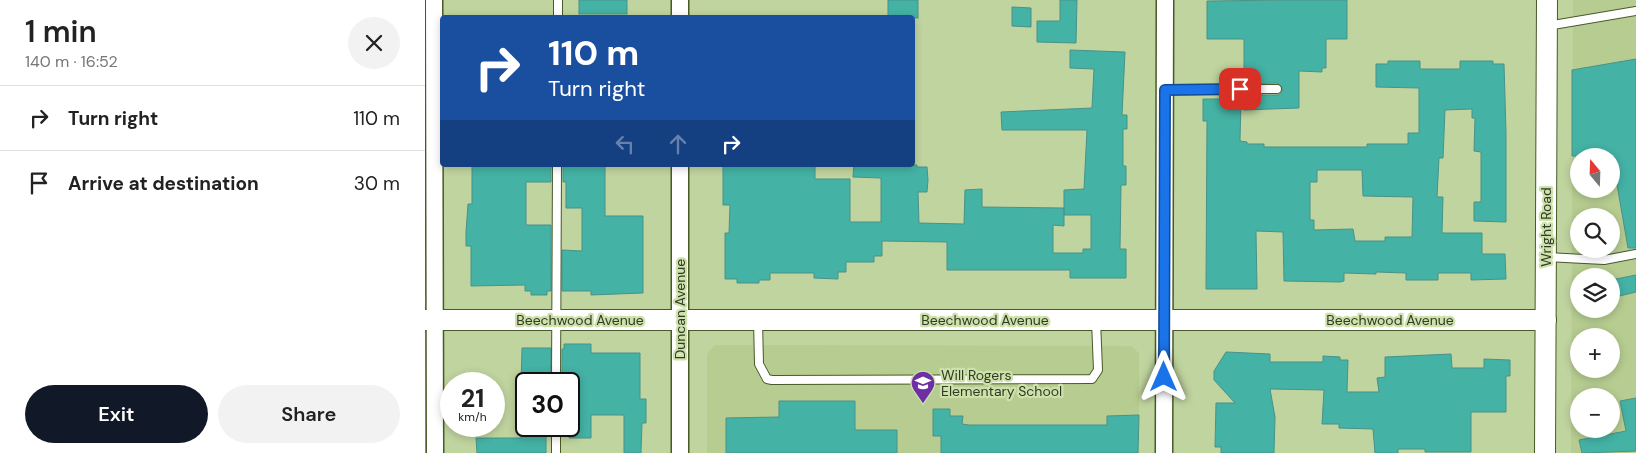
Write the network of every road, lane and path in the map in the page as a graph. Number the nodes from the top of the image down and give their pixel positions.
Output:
1 (435, 0) edge
2 (558, 0) edge
3 (680, 0) edge
4 (1165, 0) edge
5 (1547, 0) edge
6 (1636, 11) edge
7 (558, 15) edge
8 (680, 15) edge
9 (1547, 26) junction
10 (1277, 89) dead end
11 (1165, 90) junction
12 (557, 167) edge
13 (680, 167) edge
14 (1636, 254) edge
15 (1546, 257) junction
16 (430, 320) edge
17 (555, 320) junction
18 (680, 320) junction
19 (758, 320) junction
20 (1096, 320) junction
21 (1165, 320) junction
22 (1546, 320) junction
23 (556, 372) edge
24 (556, 437) edge
25 (435, 453) edge
26 (556, 453) edge
27 (680, 453) edge
28 (1164, 453) edge
29 (1545, 453) edge

1 - 16 street
2 - 7 lane
3 - 8 street
4 - 11 street
5 - 9 street, Wright Road
6 - 9 lane
9 - 15 street, Wright Road
10 - 11 lane
11 - 21 street
12 - 17 lane
13 - 18 street, Duncan Avenue
14 - 15 lane
15 - 22 street, Wright Road
16 - 17 street, Beechwood Avenue
16 - 25 street
17 - 18 street, Beechwood Avenue
17 - 23 lane
18 - 19 street, Beechwood Avenue
18 - 27 street, Duncan Avenue
19 - 20 street, Beechwood Avenue
19 - 20 lane
20 - 21 street, Beechwood Avenue
21 - 22 street, Beechwood Avenue
21 - 28 street
22 - 29 street, Wright Road
24 - 26 lane

